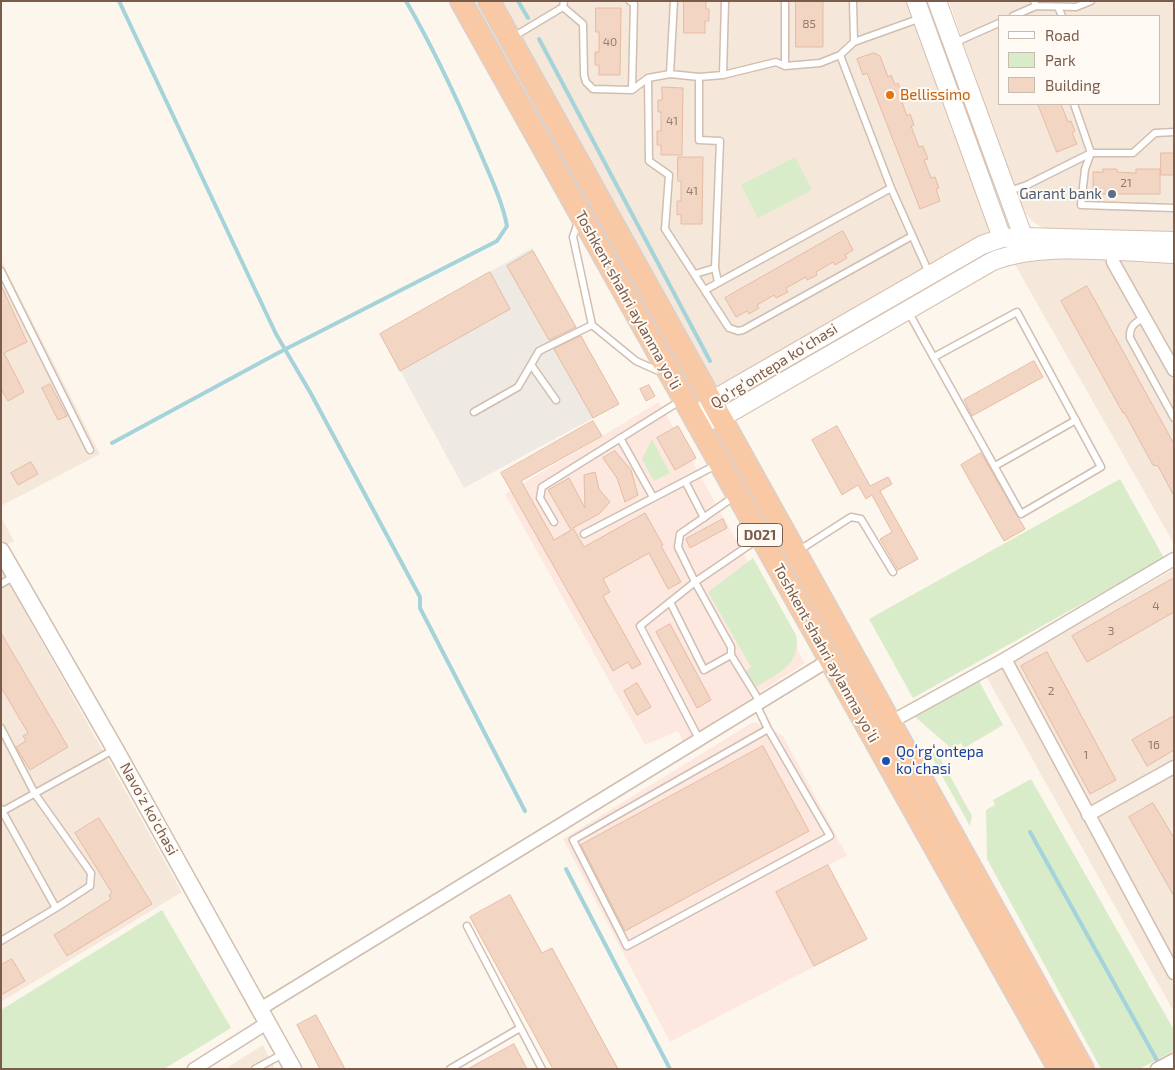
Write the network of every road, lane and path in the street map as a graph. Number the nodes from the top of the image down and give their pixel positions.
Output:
1 (461, 1) edge
2 (489, 1) edge
3 (630, 1) edge
4 (674, 1) edge
5 (725, 1) edge
6 (785, 1) edge
7 (853, 1) edge
8 (937, 1) edge
9 (1091, 1) edge
10 (1035, 3) edge
11 (563, 4) edge
12 (1075, 4) edge
13 (1058, 6) junction
14 (919, 9) edge
15 (1015, 15) edge
16 (1062, 15) edge
17 (998, 23) edge
18 (510, 39) junction
19 (854, 42) junction
20 (953, 44) junction
21 (488, 50) junction
22 (840, 55) junction
23 (785, 66) junction
24 (670, 74) junction
25 (722, 75) junction
26 (699, 77) junction
27 (648, 78) junction
28 (632, 90) junction
29 (1074, 105) edge
30 (1174, 132) edge
31 (1090, 153) junction
32 (892, 188) junction
33 (1005, 192) junction
34 (1174, 208) edge
35 (580, 215) junction
36 (912, 236) junction
37 (1002, 238) junction
38 (1174, 241) edge
39 (1026, 244) junction
40 (1112, 252) junction
41 (1174, 254) edge
42 (716, 268) junction
43 (1, 271) edge
44 (695, 274) junction
45 (929, 274) junction
46 (718, 282) junction
47 (704, 290) junction
48 (908, 310) junction
49 (1144, 317) junction
50 (592, 325) junction
51 (934, 357) junction
52 (532, 366) junction
53 (1174, 370) edge
54 (671, 377) junction
55 (683, 399) junction
56 (556, 400) dead end
57 (716, 410) junction
58 (474, 412) dead end
59 (1174, 418) edge
60 (1076, 420) junction
61 (696, 421) junction
62 (620, 438) junction
63 (90, 450) dead end
64 (719, 463) junction
65 (995, 466) junction
66 (685, 481) junction
67 (737, 495) junction
68 (653, 497) junction
69 (704, 518) junction
70 (554, 522) dead end
71 (584, 534) dead end
72 (761, 537) junction
73 (2, 552) edge
74 (795, 552) junction
75 (1174, 559) edge
76 (893, 572) dead end
77 (16, 575) junction
78 (694, 582) junction
79 (1, 584) edge
80 (670, 602) junction
81 (731, 655) junction
82 (1005, 659) junction
83 (829, 660) junction
84 (758, 703) junction
85 (889, 723) junction
86 (1, 728) edge
87 (768, 729) junction
88 (699, 739) junction
89 (115, 749) junction
90 (1174, 768) edge
91 (35, 794) junction
92 (2, 810) edge
93 (1088, 815) junction
94 (56, 908) junction
95 (467, 926) dead end
96 (1, 941) edge
97 (1174, 973) edge
98 (263, 1016) junction
99 (520, 1028) junction
100 (284, 1054) junction
101 (1174, 1060) edge
102 (194, 1069) edge
103 (256, 1069) edge
104 (293, 1069) edge
105 (450, 1069) edge
106 (542, 1069) edge
107 (1059, 1069) edge
108 (1083, 1069) edge
109 (1157, 1069) edge

1 - 21 highway, Toshkent shahri aylanma yoʻli / D021
2 - 18 highway, Toshkent shahri aylanma yoʻli / D021
3 - 28 lane
4 - 24 lane
5 - 25 lane
6 - 23 lane
7 - 19 lane
8 - 20 main road
9 - 12 lane
10 - 13 lane
10 - 15 lane
11 - 18 lane
11 - 28 lane
12 - 13 lane
13 - 16 lane
14 - 19 lane
14 - 37 main road
17 - 20 lane
18 - 21 highway
18 - 57 highway, Toshkent shahri aylanma yoʻli / D021
19 - 22 lane
20 - 33 main road
21 - 35 highway, Toshkent shahri aylanma yoʻli / D021
22 - 23 lane
22 - 32 lane
23 - 25 lane
24 - 26 lane
24 - 27 lane
25 - 26 lane
26 - 42 lane
27 - 28 lane
27 - 44 lane
29 - 31 lane
30 - 31 lane
31 - 33 lane
31 - 34 lane
32 - 36 lane
32 - 46 lane
33 - 39 main road
35 - 50 lane
35 - 54 highway, Toshkent shahri aylanma yoʻli / D021
36 - 45 lane
36 - 47 lane
37 - 39 main road, Qoʻrgʻontepa koʻchasi
37 - 45 main road, Qoʻrgʻontepa koʻchasi
38 - 39 main road, Qoʻrgʻontepa koʻchasi
39 - 40 main road, Qoʻrgʻontepa koʻchasi
39 - 48 main road, Qoʻrgʻontepa koʻchasi
40 - 41 main road, Qoʻrgʻontepa koʻchasi
40 - 49 street
42 - 44 lane
42 - 46 lane
43 - 63 lane
44 - 47 lane
45 - 57 main road, Qoʻrgʻontepa koʻchasi
46 - 47 lane
48 - 51 lane
48 - 57 main road, Qoʻrgʻontepa koʻchasi
49 - 53 street
49 - 59 lane
50 - 52 lane
50 - 54 lane
51 - 60 lane
51 - 65 lane
52 - 56 lane
52 - 58 lane
54 - 55 highway, Toshkent shahri aylanma yoʻli / D021
55 - 61 highway, Toshkent shahri aylanma yoʻli / D021
55 - 62 lane
57 - 61 main road, Qoʻrgʻontepa koʻchasi
57 - 74 highway, Toshkent shahri aylanma yoʻli / D021
60 - 65 lane
60 - 65 lane
61 - 64 highway, Toshkent shahri aylanma yoʻli / D021
62 - 68 lane
62 - 70 lane
64 - 66 lane
64 - 67 highway, Toshkent shahri aylanma yoʻli / D021
66 - 68 lane
66 - 69 lane
67 - 69 lane
67 - 72 highway, Toshkent shahri aylanma yoʻli / D021
68 - 71 lane
69 - 78 lane
72 - 78 lane
72 - 83 highway, Toshkent shahri aylanma yoʻli / D021
73 - 77 street, Navo'z ko'chasi
74 - 76 lane
74 - 85 highway, Toshkent shahri aylanma yoʻli / D021
75 - 82 street
77 - 79 lane
77 - 89 street, Navo'z ko'chasi
78 - 80 lane
78 - 81 lane
80 - 81 lane
80 - 88 lane
81 - 84 lane
82 - 85 street
82 - 93 street
83 - 84 street
83 - 107 highway, Toshkent shahri aylanma yoʻli / D021
84 - 87 lane
84 - 88 street
85 - 108 highway, Toshkent shahri aylanma yoʻli / D021
86 - 91 lane
87 - 87 lane
88 - 98 street
89 - 91 lane
89 - 98 street, Navo'z ko'chasi
90 - 93 street
91 - 92 lane
91 - 94 lane
92 - 94 lane
93 - 97 street
94 - 96 lane
95 - 99 lane
98 - 100 street, Navo'z ko'chasi
98 - 102 street
99 - 105 lane
99 - 106 lane
100 - 103 lane
100 - 104 street, Navo'z ko'chasi
101 - 109 street

